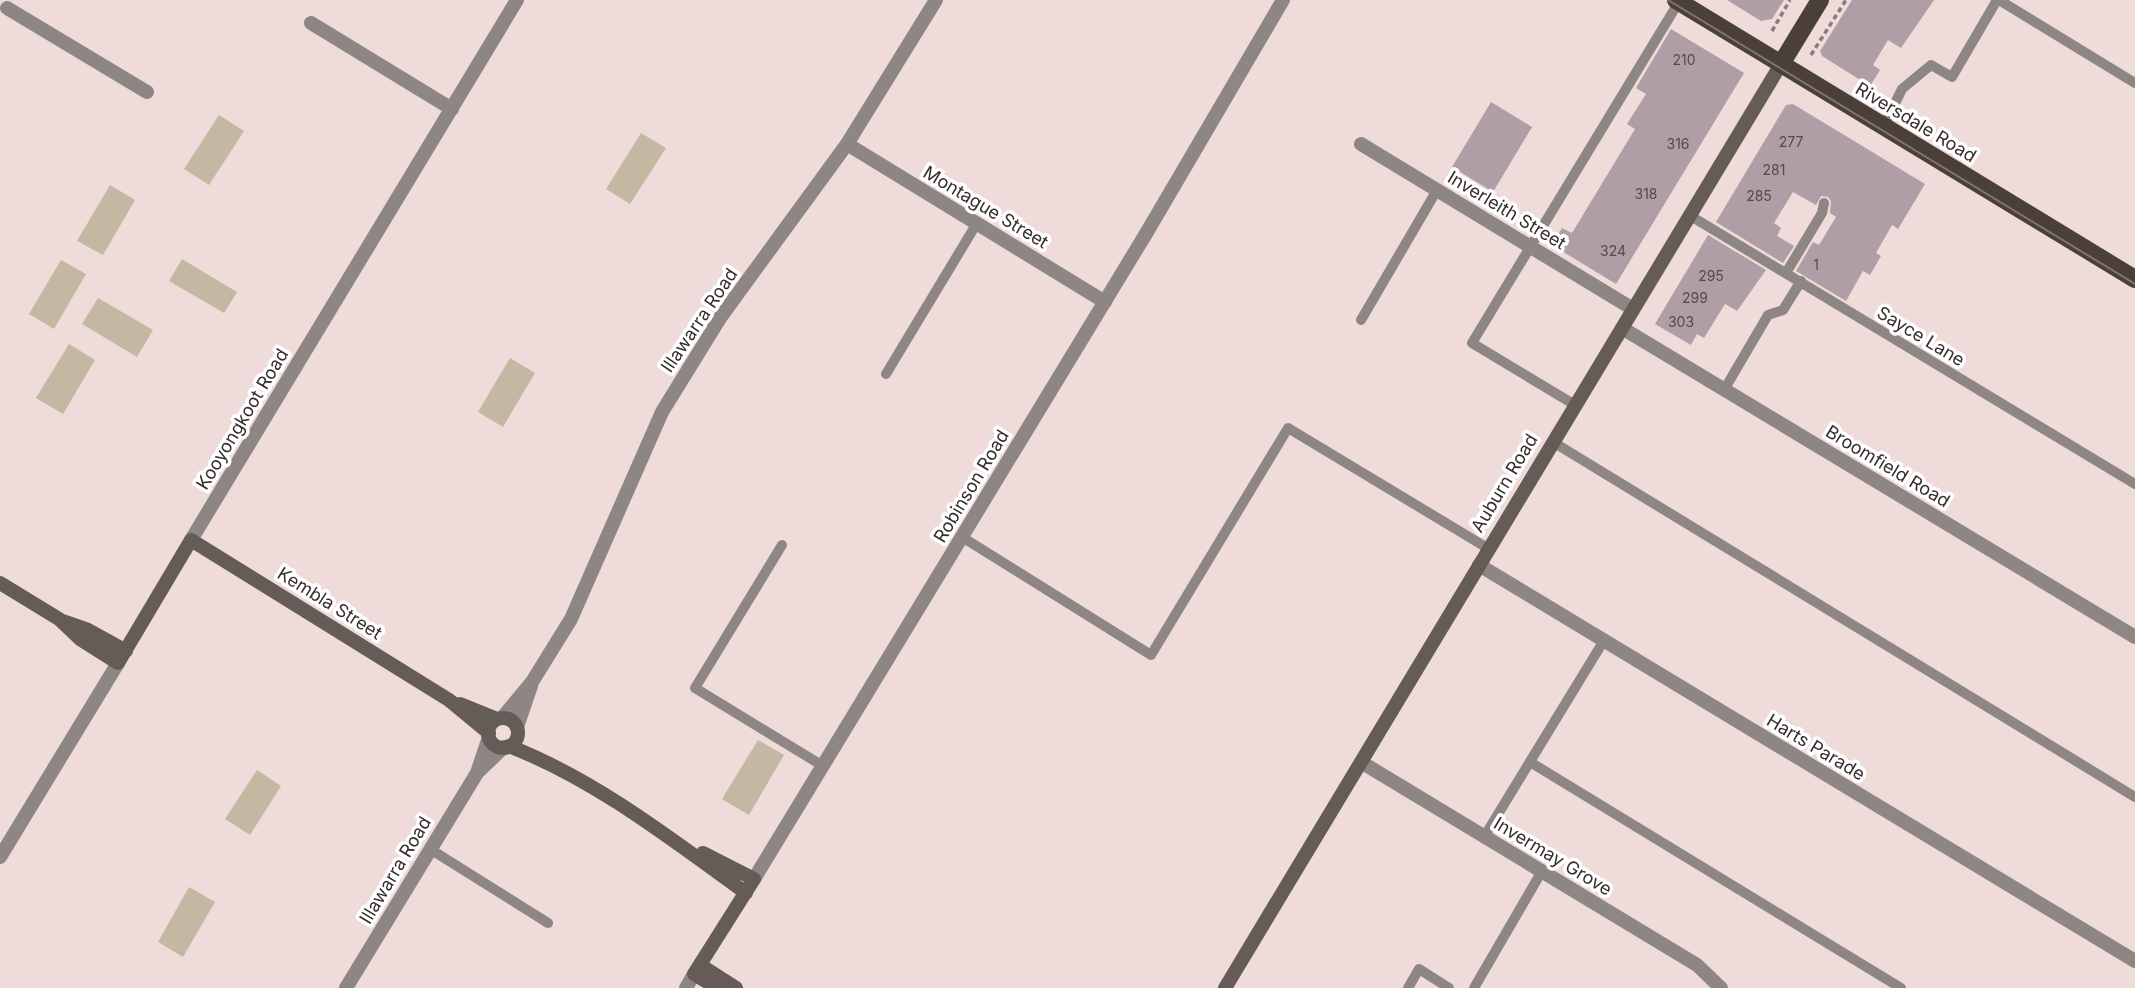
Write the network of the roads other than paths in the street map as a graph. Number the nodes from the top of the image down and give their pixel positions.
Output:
1 (517, 0) edge
2 (936, 0) edge
3 (1283, 0) edge
4 (1820, 0) edge
5 (1998, 0) edge
6 (1678, 1) edge
7 (6, 9) edge
8 (311, 23) dead end
9 (1781, 64) junction
10 (2135, 83) edge
11 (147, 92) dead end
12 (452, 109) junction
13 (1884, 126) junction
14 (847, 144) junction
15 (1361, 144) dead end
16 (1437, 190) junction
17 (1824, 203) dead end
18 (1689, 215) junction
19 (977, 223) junction
20 (1531, 247) junction
21 (1786, 273) junction
22 (2135, 279) edge
23 (1801, 281) junction
24 (1105, 302) junction
25 (1633, 309) junction
26 (1361, 320) dead end
27 (1622, 328) junction
28 (886, 374) dead end
29 (1724, 390) junction
30 (1575, 405) junction
31 (1553, 442) junction
32 (2135, 484) edge
33 (962, 537) junction
34 (191, 540) junction
35 (782, 545) dead end
36 (1489, 549) junction
37 (1479, 565) junction
38 (0, 583) edge
39 (2135, 637) edge
40 (1603, 642) junction
41 (122, 657) junction
42 (532, 682) junction
43 (449, 700) junction
44 (499, 719) junction
45 (518, 730) junction
46 (489, 735) junction
47 (507, 747) junction
48 (1361, 762) junction
49 (1530, 762) junction
50 (552, 763) junction
51 (823, 766) junction
52 (477, 773) junction
53 (2135, 797) edge
54 (1484, 836) junction
55 (680, 842) junction
56 (430, 849) junction
57 (0, 857) edge
58 (1542, 871) junction
59 (754, 879) junction
60 (746, 893) junction
61 (548, 923) dead end
62 (2135, 961) edge
63 (697, 969) junction
64 (346, 988) edge
65 (686, 988) edge
66 (717, 988) edge
67 (736, 988) edge
68 (1225, 988) edge
69 (1408, 988) edge
70 (1448, 988) edge
71 (1474, 988) edge
72 (1721, 988) edge
73 (1901, 988) edge

1 - 12 street, Kooyongkoot Road
2 - 14 street, Illawarra Road
3 - 24 street, Robinson Road
4 - 9 main road, Auburn Road
5 - 10 lane
5 - 13 lane
6 - 9 main road, Riversdale Road
6 - 20 lane
7 - 11 street
8 - 12 street
9 - 13 main road, Riversdale Road
9 - 18 street, Auburn Road
12 - 34 street, Kooyongkoot Road
13 - 22 main road, Riversdale Road
14 - 19 street, Montague Street
14 - 42 street, Illawarra Road
15 - 16 street, Inverleith Street
16 - 20 street, Inverleith Street
16 - 26 lane
17 - 21 lane
18 - 21 lane, Sayce Lane
18 - 25 street, Auburn Road
19 - 24 street, Montague Street
19 - 28 lane
20 - 25 street, Inverleith Street
20 - 30 lane
21 - 23 lane, Sayce Lane
23 - 29 lane
23 - 32 lane, Sayce Lane
24 - 33 street, Robinson Road
25 - 27 street, Auburn Road
27 - 29 street, Broomfield Road
27 - 30 street, Auburn Road
29 - 39 street, Broomfield Road
30 - 31 street, Auburn Road
31 - 36 street, Auburn Road
31 - 53 lane
33 - 36 lane
33 - 51 street, Robinson Road
34 - 41 street, Kooyongkoot Road
34 - 43 street, Kembla Street
35 - 51 lane
36 - 37 street, Auburn Road
37 - 40 street, Harts Parade
37 - 48 street, Auburn Road
38 - 41 street
40 - 49 lane
40 - 62 street, Harts Parade
41 - 57 street, Kooyongkoot Road
42 - 44 street, Illawarra Road
42 - 45 street, Illawarra Road
43 - 44 street, Kembla Street
43 - 46 street, Kembla Street
44 - 45 street
44 - 46 street
45 - 47 street
45 - 50 street
46 - 47 street
46 - 52 street, Illawarra Road
47 - 50 street
47 - 52 street, Illawarra Road
48 - 54 street, Invermay Grove
48 - 68 street, Auburn Road
49 - 54 lane
49 - 73 lane
50 - 55 street
51 - 59 street, Robinson Road
52 - 56 street, Illawarra Road
54 - 58 street, Invermay Grove
55 - 59 street
55 - 60 street
56 - 61 lane
56 - 64 street, Illawarra Road
58 - 71 lane
58 - 72 street, Invermay Grove
59 - 60 street, Robinson Road
60 - 63 street, Robinson Road
63 - 65 street, Robinson Road
63 - 66 street
63 - 67 street
69 - 70 lane

